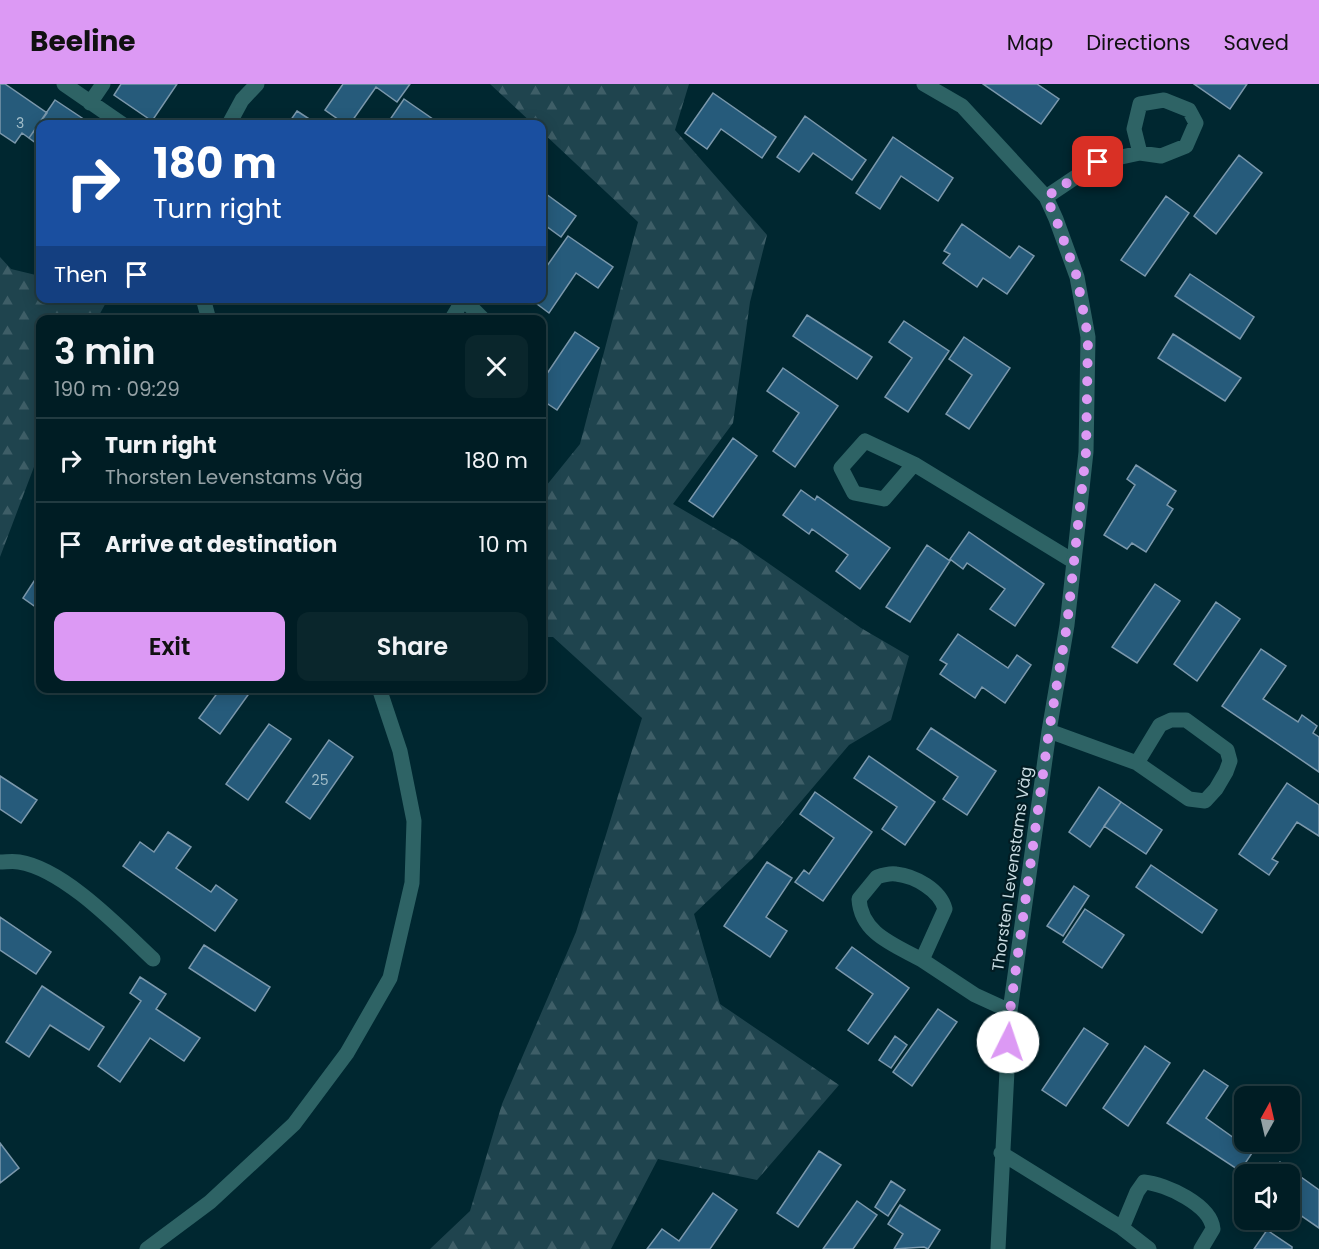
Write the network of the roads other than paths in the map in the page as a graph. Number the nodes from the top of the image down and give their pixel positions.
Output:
1 (64, 84) edge
2 (103, 84) edge
3 (257, 84) edge
4 (924, 84) edge
5 (90, 104) junction
6 (116, 120) edge
7 (231, 120) edge
8 (1140, 153) junction
9 (1046, 197) junction
10 (466, 303) edge
11 (479, 315) edge
12 (914, 464) junction
13 (1073, 561) junction
14 (381, 693) edge
15 (1049, 731) junction
16 (1137, 763) junction
17 (0, 862) edge
18 (153, 958) dead end
19 (922, 960) junction
20 (1010, 1011) junction
21 (1001, 1153) junction
22 (1122, 1228) junction
23 (147, 1249) edge
24 (998, 1249) edge
25 (1149, 1249) edge
26 (1201, 1249) edge

1 - 5 street
2 - 5 street
3 - 7 street
4 - 9 street, Thorsten Levenstams Väg
5 - 6 street
8 - 8 street
8 - 9 street
9 - 13 street, Thorsten Levenstams Väg
10 - 11 street
12 - 12 street
12 - 13 street
13 - 15 street, Thorsten Levenstams Väg
14 - 23 street
15 - 16 street
15 - 20 street, Thorsten Levenstams Väg
16 - 16 street
17 - 18 street
19 - 19 street
19 - 20 street
20 - 21 street, Thorsten Levenstams Väg
21 - 22 street
21 - 24 street, Thorsten Levenstams Väg
22 - 25 street
22 - 26 street

